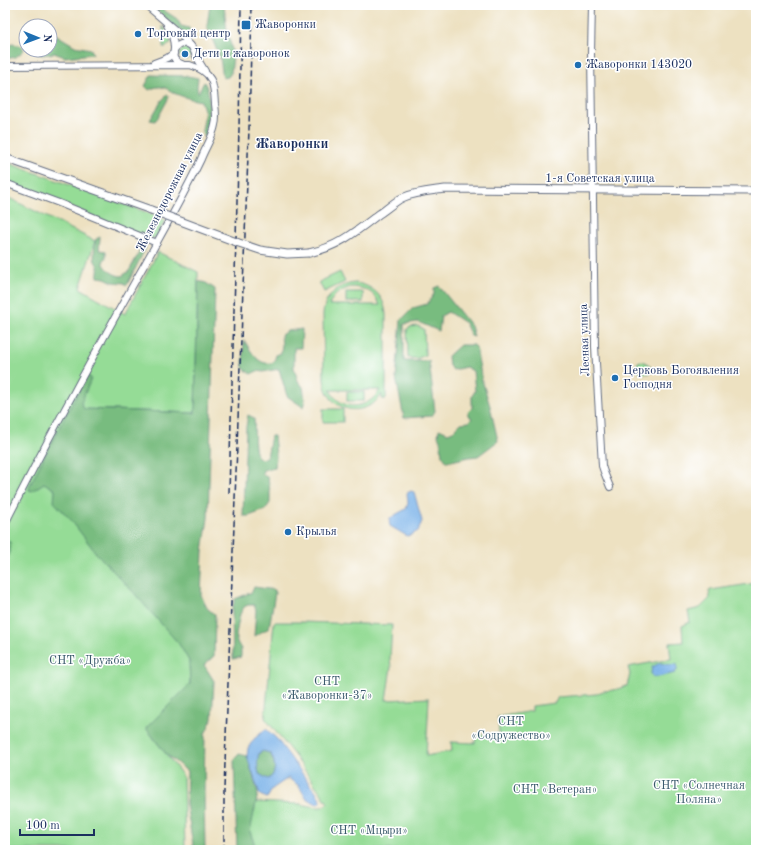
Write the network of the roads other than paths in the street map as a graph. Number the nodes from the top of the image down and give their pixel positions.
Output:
1 (146, 5) edge
2 (592, 5) edge
3 (166, 24) junction
4 (190, 45) junction
5 (174, 52) junction
6 (195, 53) junction
7 (185, 64) junction
8 (145, 65) junction
9 (5, 66) edge
10 (206, 74) junction
11 (5, 158) edge
12 (5, 183) edge
13 (593, 190) junction
14 (756, 191) edge
15 (157, 243) junction
16 (610, 487) dead end
17 (5, 524) edge

1 - 3 street
2 - 13 street, Лесная улица
3 - 4 street
3 - 5 street
4 - 5 street
4 - 6 street
5 - 7 street
5 - 8 street
6 - 7 street
6 - 10 street, Железнодорожная улица
7 - 8 street
7 - 10 street
8 - 9 street
10 - 15 street, Железнодорожная улица
11 - 13 main road, 1-я Советская улица, bridge
12 - 15 street
13 - 14 main road, 1-я Советская улица
13 - 16 street, Лесная улица
15 - 17 street, Железнодорожная улица

